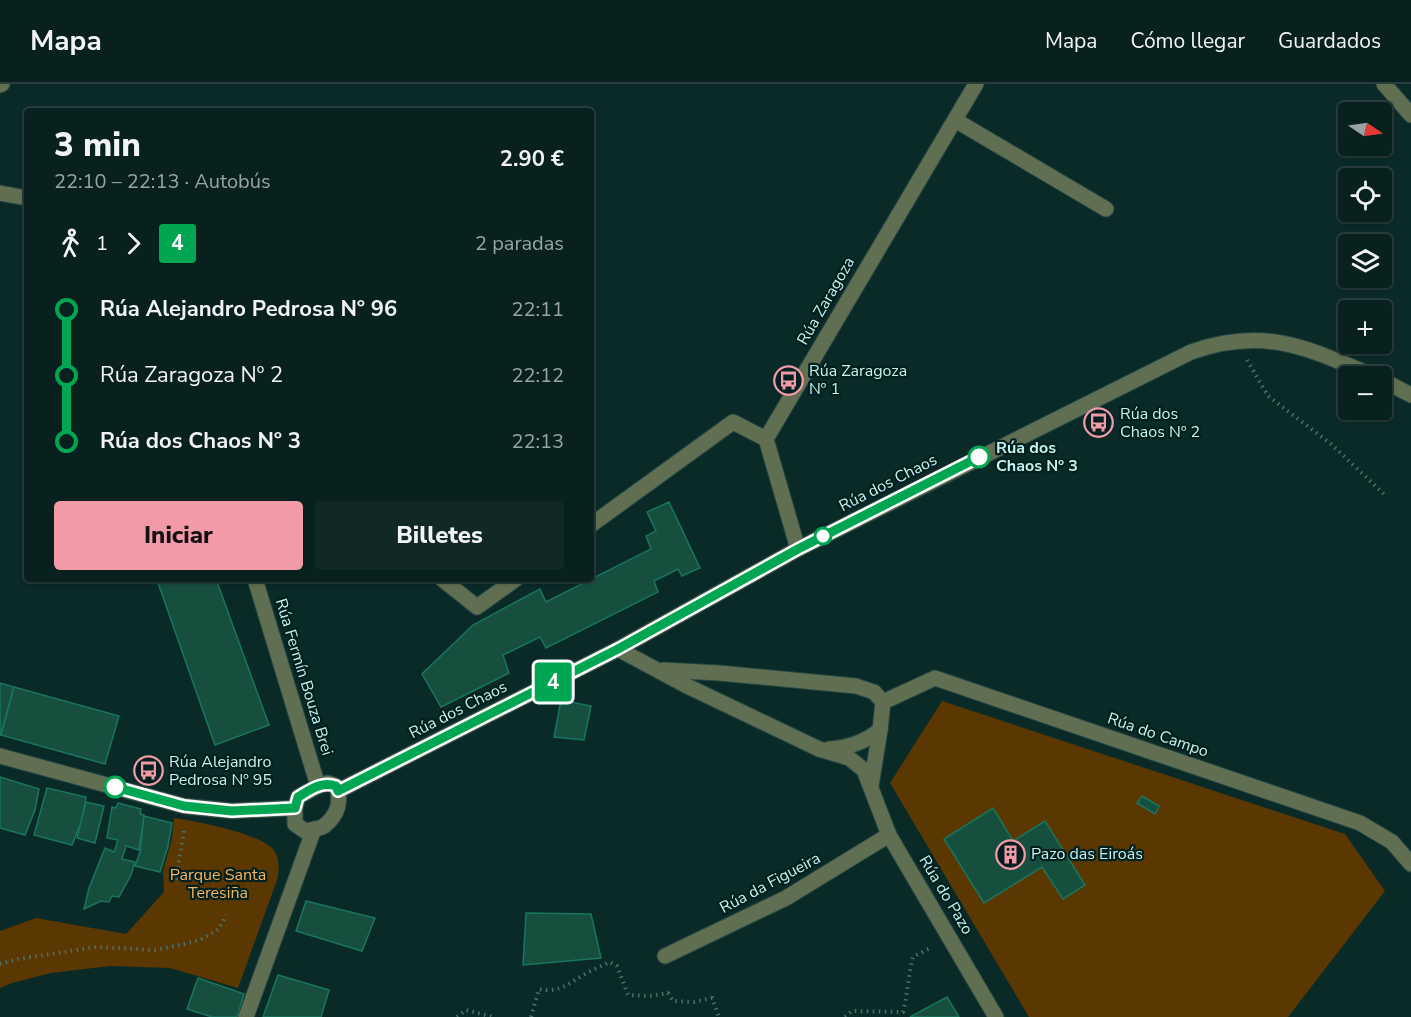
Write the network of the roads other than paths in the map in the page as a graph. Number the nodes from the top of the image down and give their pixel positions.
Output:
1 (976, 84) edge
2 (1383, 84) edge
3 (1411, 115) edge
4 (955, 120) junction
5 (0, 193) edge
6 (24, 197) edge
7 (1106, 209) dead end
8 (1350, 366) edge
9 (1392, 386) edge
10 (1411, 396) edge
11 (766, 439) junction
12 (594, 523) edge
13 (798, 549) junction
14 (256, 582) edge
15 (446, 582) edge
16 (512, 582) edge
17 (618, 649) junction
18 (657, 670) junction
19 (883, 702) junction
20 (880, 730) junction
21 (819, 749) junction
22 (0, 756) edge
23 (318, 786) junction
24 (871, 789) junction
25 (338, 791) junction
26 (295, 808) junction
27 (314, 829) junction
28 (889, 835) junction
29 (1411, 864) edge
30 (665, 956) dead end
31 (246, 1017) edge
32 (996, 1017) edge

1 - 4 street, Rúa Zaragoza
2 - 3 street
4 - 7 street
4 - 11 street, Rúa Zaragoza
5 - 6 street
8 - 13 street, Rúa dos Chaos
9 - 10 street
11 - 12 street
11 - 13 street
13 - 17 street, Rúa dos Chaos
14 - 23 street, Rúa Fermín Bouza Brei
15 - 16 street
17 - 18 street, Rúa do Pazo
17 - 25 street, Rúa dos Chaos
18 - 19 street, Rúa do Pazo
18 - 21 street, Rúa do Pazo
19 - 20 street
19 - 29 street, Rúa do Campo
20 - 21 street
20 - 24 street
21 - 24 street, Rúa do Pazo
22 - 26 street
23 - 25 street
23 - 26 street
24 - 28 street, Rúa do Pazo
25 - 27 street
26 - 27 street
27 - 31 street
28 - 30 street, Rúa da Figueira
28 - 32 street, Rúa do Pazo

